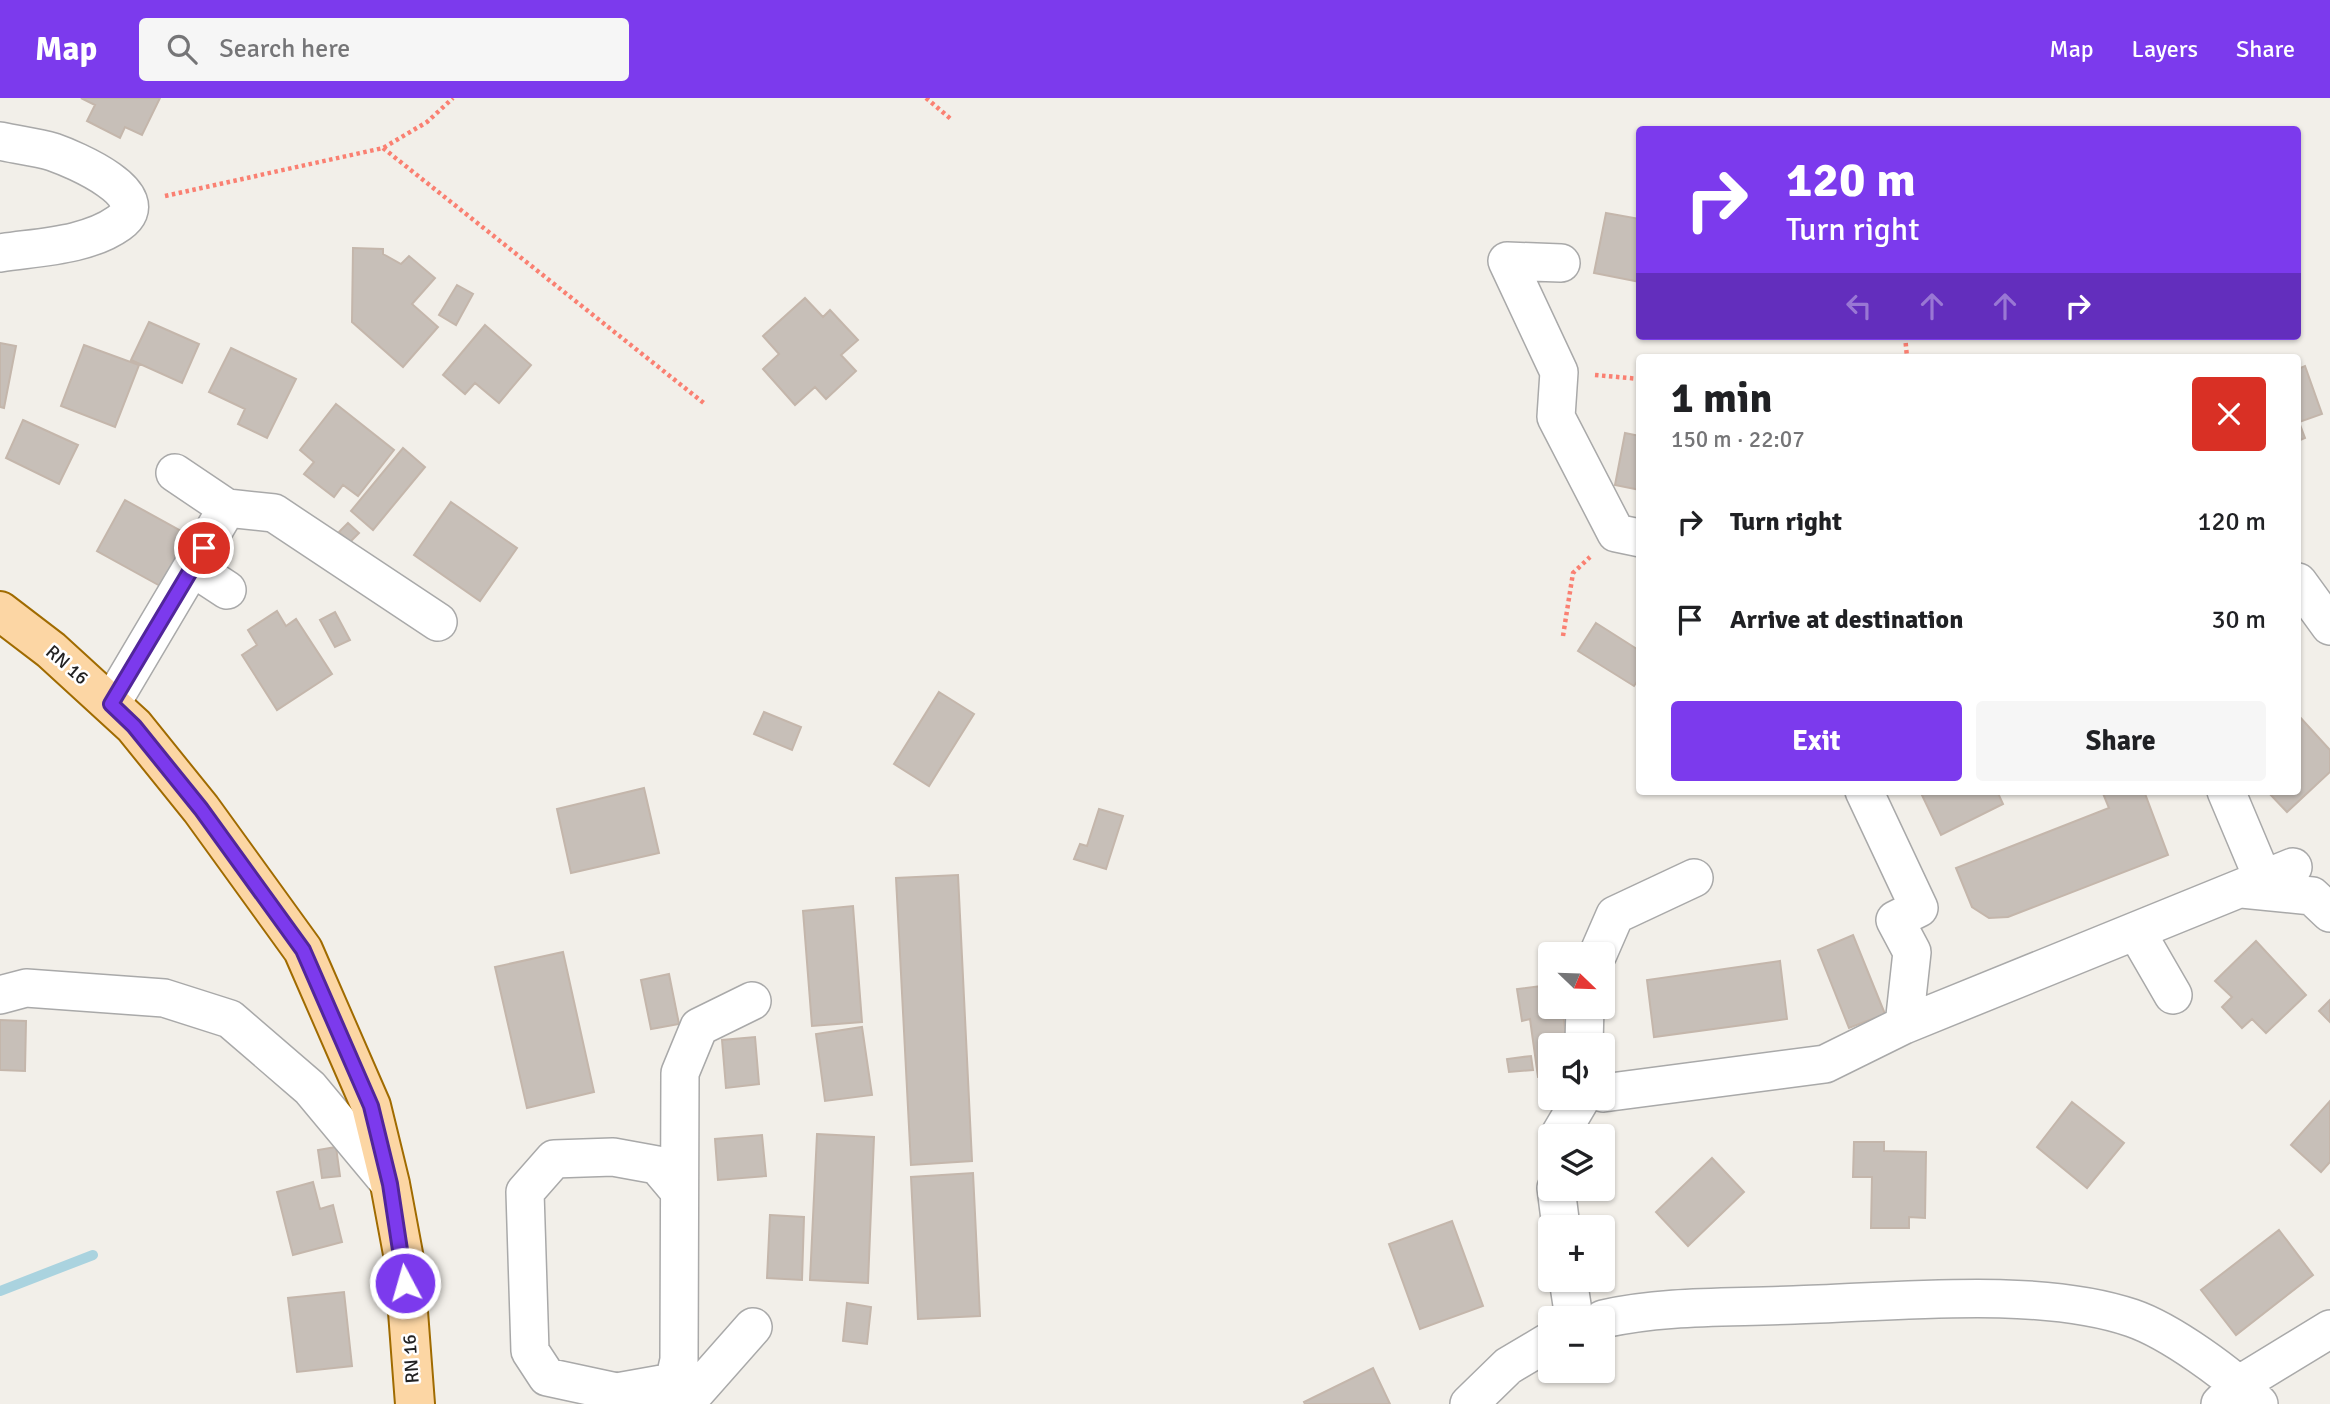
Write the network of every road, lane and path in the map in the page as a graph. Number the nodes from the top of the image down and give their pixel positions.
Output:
1 (453, 98) edge
2 (926, 98) edge
3 (952, 120) dead end
4 (0, 141) edge
5 (383, 148) junction
6 (130, 204) junction
7 (0, 253) edge
8 (1561, 263) dead end
9 (1559, 372) junction
10 (1636, 379) edge
11 (705, 404) dead end
12 (175, 473) dead end
13 (227, 508) junction
14 (1628, 535) edge
15 (192, 568) junction
16 (2301, 586) edge
17 (228, 590) dead end
18 (0, 611) edge
19 (438, 622) dead end
20 (2330, 626) edge
21 (1563, 636) dead end
22 (111, 704) junction
23 (1866, 795) edge
24 (2228, 795) edge
25 (1694, 878) dead end
26 (2265, 878) junction
27 (2330, 913) edge
28 (2136, 931) junction
29 (1603, 942) edge
30 (0, 995) edge
31 (2173, 995) dead end
32 (752, 1000) dead end
33 (1904, 1025) junction
34 (1615, 1091) edge
35 (390, 1184) junction
36 (679, 1191) junction
37 (1615, 1317) edge
38 (754, 1327) dead end
39 (2330, 1329) edge
40 (1538, 1348) edge
41 (676, 1396) edge
42 (2240, 1397) edge
43 (415, 1404) edge
44 (1469, 1404) edge

1 - 5 path
2 - 3 path
4 - 6 street
5 - 6 path
5 - 11 path
6 - 7 street
8 - 9 street
9 - 10 path
9 - 14 street
12 - 13 street
13 - 15 street
13 - 19 street
14 - 21 path
15 - 17 street
15 - 22 street
16 - 20 street
18 - 22 main road, RN 16 / RN 16
22 - 35 main road, RN 16 / RN 16
23 - 33 street
24 - 26 street
25 - 29 street
26 - 27 street
26 - 28 street
28 - 31 street
28 - 33 street
30 - 35 street
32 - 36 street
33 - 34 street
35 - 43 main road, RN 16 / RN 16
36 - 41 street
36 - 41 street
37 - 42 street
38 - 41 street
39 - 42 street
40 - 44 street

